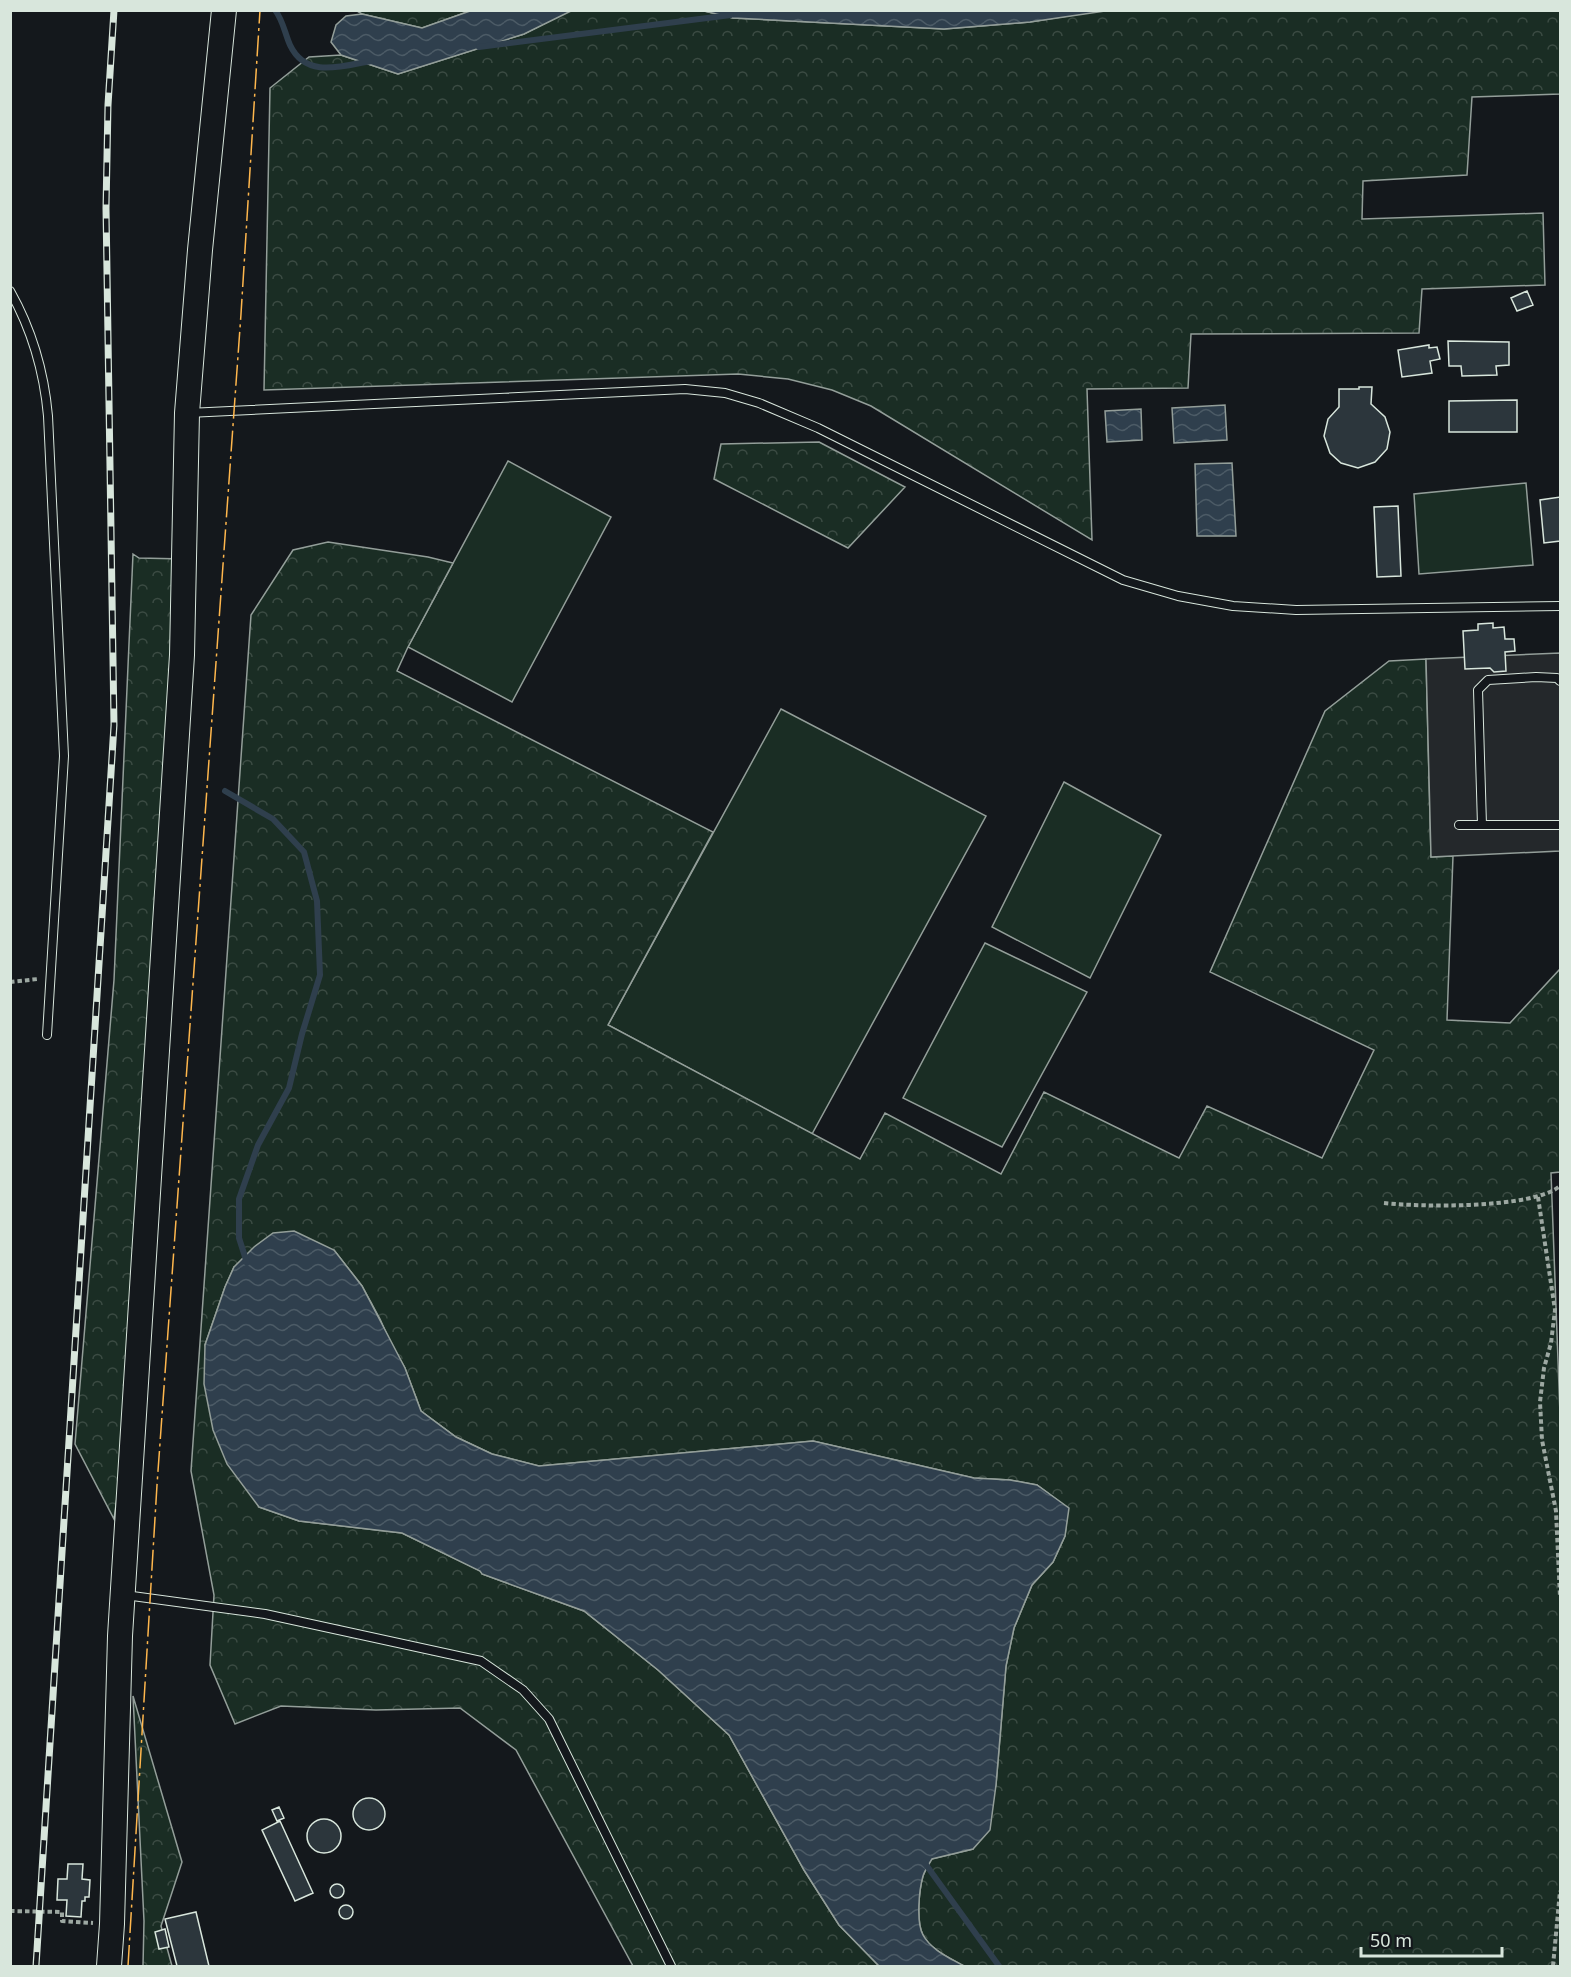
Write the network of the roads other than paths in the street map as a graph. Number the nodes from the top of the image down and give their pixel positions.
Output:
1 (224, 10) edge
2 (10, 291) edge
3 (187, 413) junction
4 (1560, 606) edge
5 (1560, 681) edge
6 (1459, 825) dead end
7 (1482, 825) junction
8 (1560, 825) edge
9 (47, 1035) dead end
10 (123, 1594) junction
11 (109, 1966) edge
12 (671, 1966) edge

1 - 3 street
2 - 9 lane
3 - 4 lane
3 - 10 street
5 - 7 lane
6 - 7 lane
7 - 8 lane
10 - 11 street
10 - 12 lane

